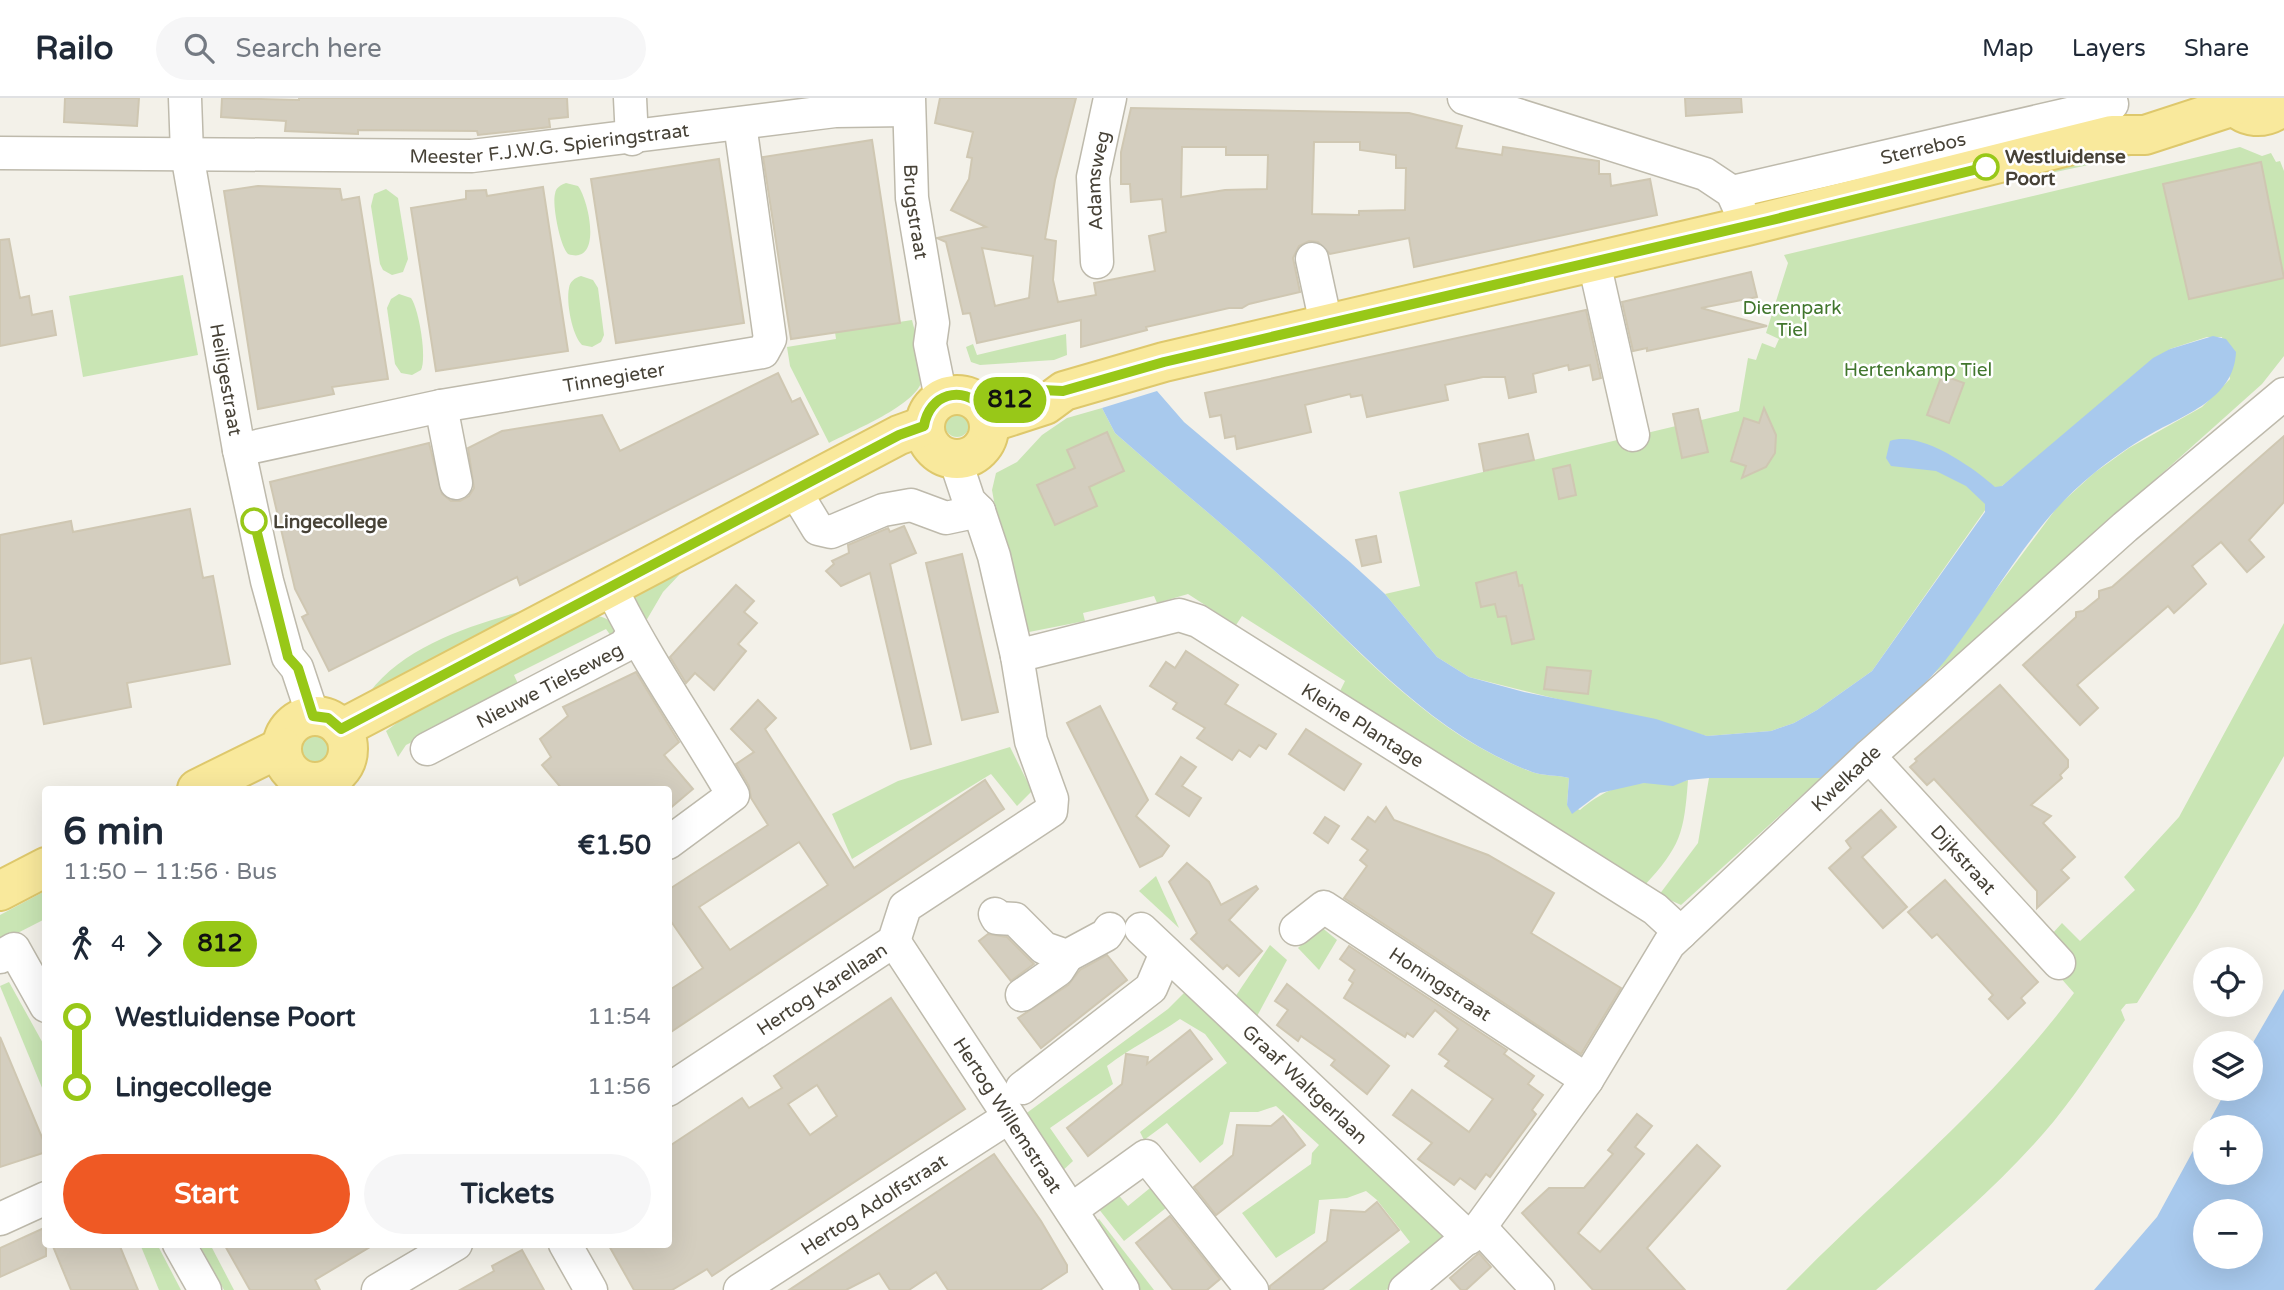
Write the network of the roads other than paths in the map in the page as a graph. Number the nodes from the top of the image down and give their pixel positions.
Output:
1 (185, 98) edge
2 (630, 98) edge
3 (1110, 98) edge
4 (1464, 98) edge
5 (2196, 98) edge
6 (2232, 102) edge
7 (909, 104) edge
8 (2281, 117) edge
9 (2112, 120) junction
10 (740, 124) junction
11 (632, 139) junction
12 (0, 153) edge
13 (187, 154) junction
14 (1740, 209) junction
15 (1311, 259) dead end
16 (1097, 262) dead end
17 (1594, 262) junction
18 (1326, 324) junction
19 (2284, 394) edge
20 (441, 406) junction
21 (957, 426) junction
22 (1633, 435) dead end
23 (239, 450) junction
24 (456, 483) dead end
25 (801, 501) junction
26 (979, 511) junction
27 (616, 598) junction
28 (634, 633) junction
29 (1017, 656) junction
30 (427, 749) dead end
31 (315, 756) edge
32 (1869, 756) junction
33 (208, 786) edge
34 (240, 786) edge
35 (672, 840) edge
36 (42, 869) edge
37 (42, 886) edge
38 (0, 891) edge
39 (0, 906) edge
40 (995, 914) dead end
41 (1296, 929) dead end
42 (1681, 933) junction
43 (894, 941) junction
44 (7, 953) edge
45 (1166, 953) junction
46 (1067, 956) junction
47 (2059, 964) dead end
48 (1022, 995) dead end
49 (42, 1001) edge
50 (1587, 1080) junction
51 (672, 1087) edge
52 (1022, 1088) dead end
53 (1009, 1117) junction
54 (42, 1201) edge
55 (1070, 1210) junction
56 (0, 1219) edge
57 (1475, 1232) junction
58 (180, 1248) edge
59 (449, 1248) edge
60 (567, 1248) edge
61 (1109, 1285) edge
62 (205, 1290) edge
63 (378, 1290) edge
64 (592, 1290) edge
65 (740, 1290) edge
66 (1252, 1290) edge
67 (1405, 1290) edge
68 (1538, 1290) edge

1 - 13 street, Heiligestraat
2 - 11 street
3 - 16 street, Adamsweg
4 - 14 street
5 - 9 main road
6 - 8 main road
6 - 9 main road
7 - 10 street, Meester F.J.W.G. Spieringstraat
7 - 21 street, Brugstraat
9 - 14 main road
10 - 11 street, Meester F.J.W.G. Spieringstraat
10 - 20 street, Tinnegieter
11 - 13 street, Meester F.J.W.G. Spieringstraat
12 - 13 street, Meester F.J.W.G. Spieringstraat
13 - 23 street, Heiligestraat
14 - 17 main road
15 - 18 street
17 - 18 main road
17 - 22 street
18 - 21 main road
19 - 32 street, Kwelkade
20 - 23 street, Tinnegieter
20 - 24 street
21 - 25 main road
21 - 26 street
21 - 31 main road
23 - 31 street, Heiligestraat
25 - 26 street
25 - 27 main road
26 - 29 street
27 - 28 street, Nieuwe Tielseweg
27 - 31 main road
28 - 30 street, Nieuwe Tielseweg
28 - 35 street
29 - 42 street, Kleine Plantage
29 - 43 street, Hertog Karellaan
31 - 33 main road
31 - 34 main road
32 - 42 street, Kwelkade
32 - 47 street, Dijkstraat
36 - 38 main road
37 - 39 main road
40 - 46 street
41 - 50 street, Honingstraat
42 - 50 street, Kwelkade
43 - 51 street, Hertog Karellaan
43 - 53 street, Hertog Willemstraat
44 - 49 street
45 - 46 street, Graaf Waltgerlaan
45 - 52 street
45 - 57 street, Graaf Waltgerlaan
46 - 48 street
50 - 57 street, Kwelkade
53 - 55 street, Hertog Willemstraat
53 - 65 street, Hertog Adolfstraat
54 - 56 street
55 - 61 street, Hertog Willemstraat
55 - 66 street
57 - 67 street, Kwelkade
57 - 68 street, Graaf Waltgerlaan
58 - 62 street
59 - 63 street
60 - 64 street

